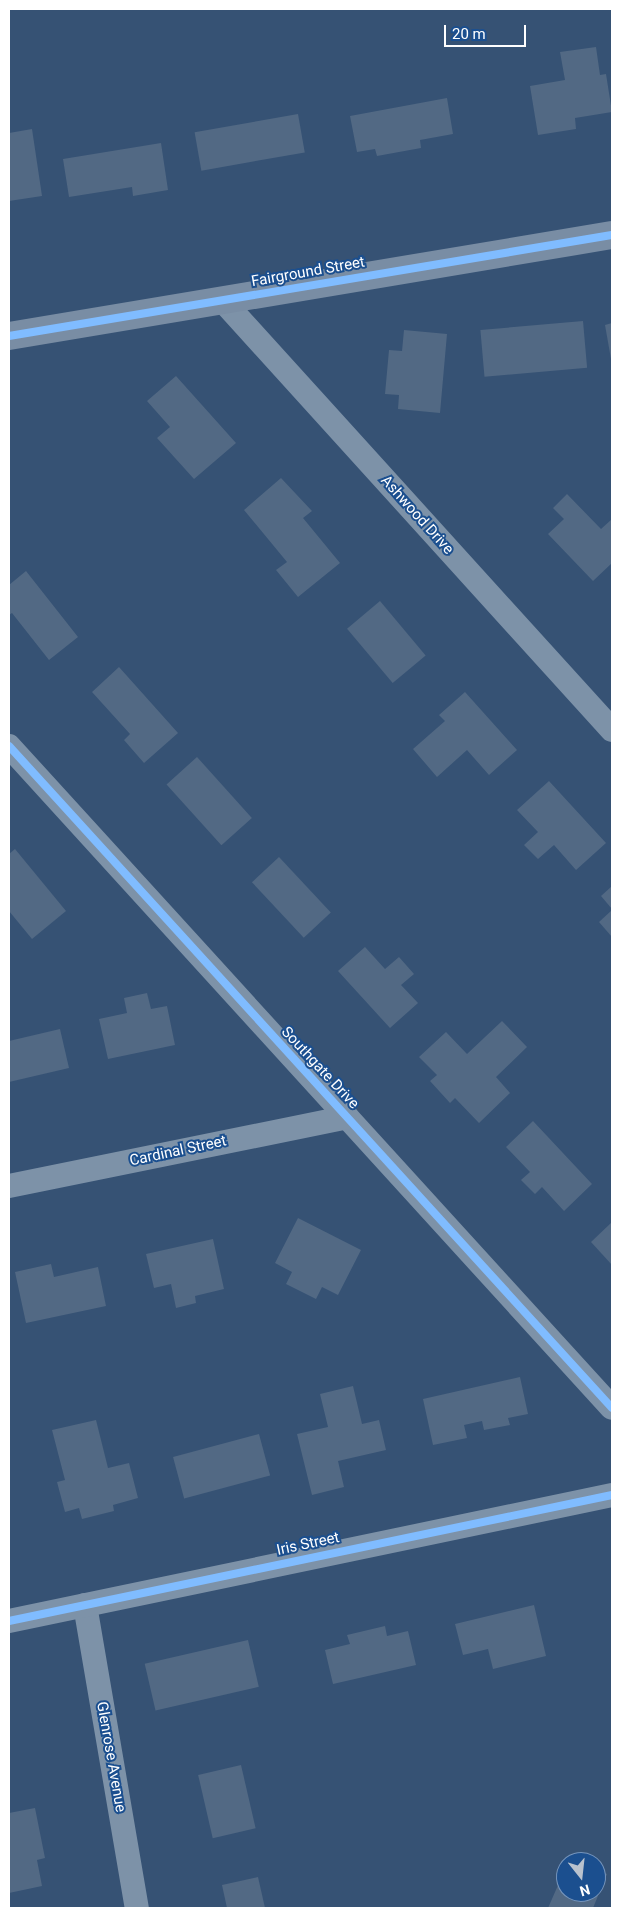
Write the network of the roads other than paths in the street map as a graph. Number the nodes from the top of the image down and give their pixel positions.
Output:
1 (612, 235) edge
2 (223, 301) junction
3 (9, 336) edge
4 (612, 730) edge
5 (13, 757) edge
6 (347, 1117) junction
7 (9, 1186) edge
8 (612, 1408) edge
9 (612, 1494) edge
10 (86, 1605) junction
11 (9, 1621) edge
12 (137, 1908) edge

1 - 2 street, Fairground Street
2 - 3 street, Fairground Street
2 - 4 street, Ashwood Drive
5 - 6 street, Southgate Drive
6 - 7 street, Cardinal Street
6 - 8 street, Southgate Drive
9 - 10 street, Iris Street
10 - 11 street, Iris Street
10 - 12 street, Glenrose Avenue

